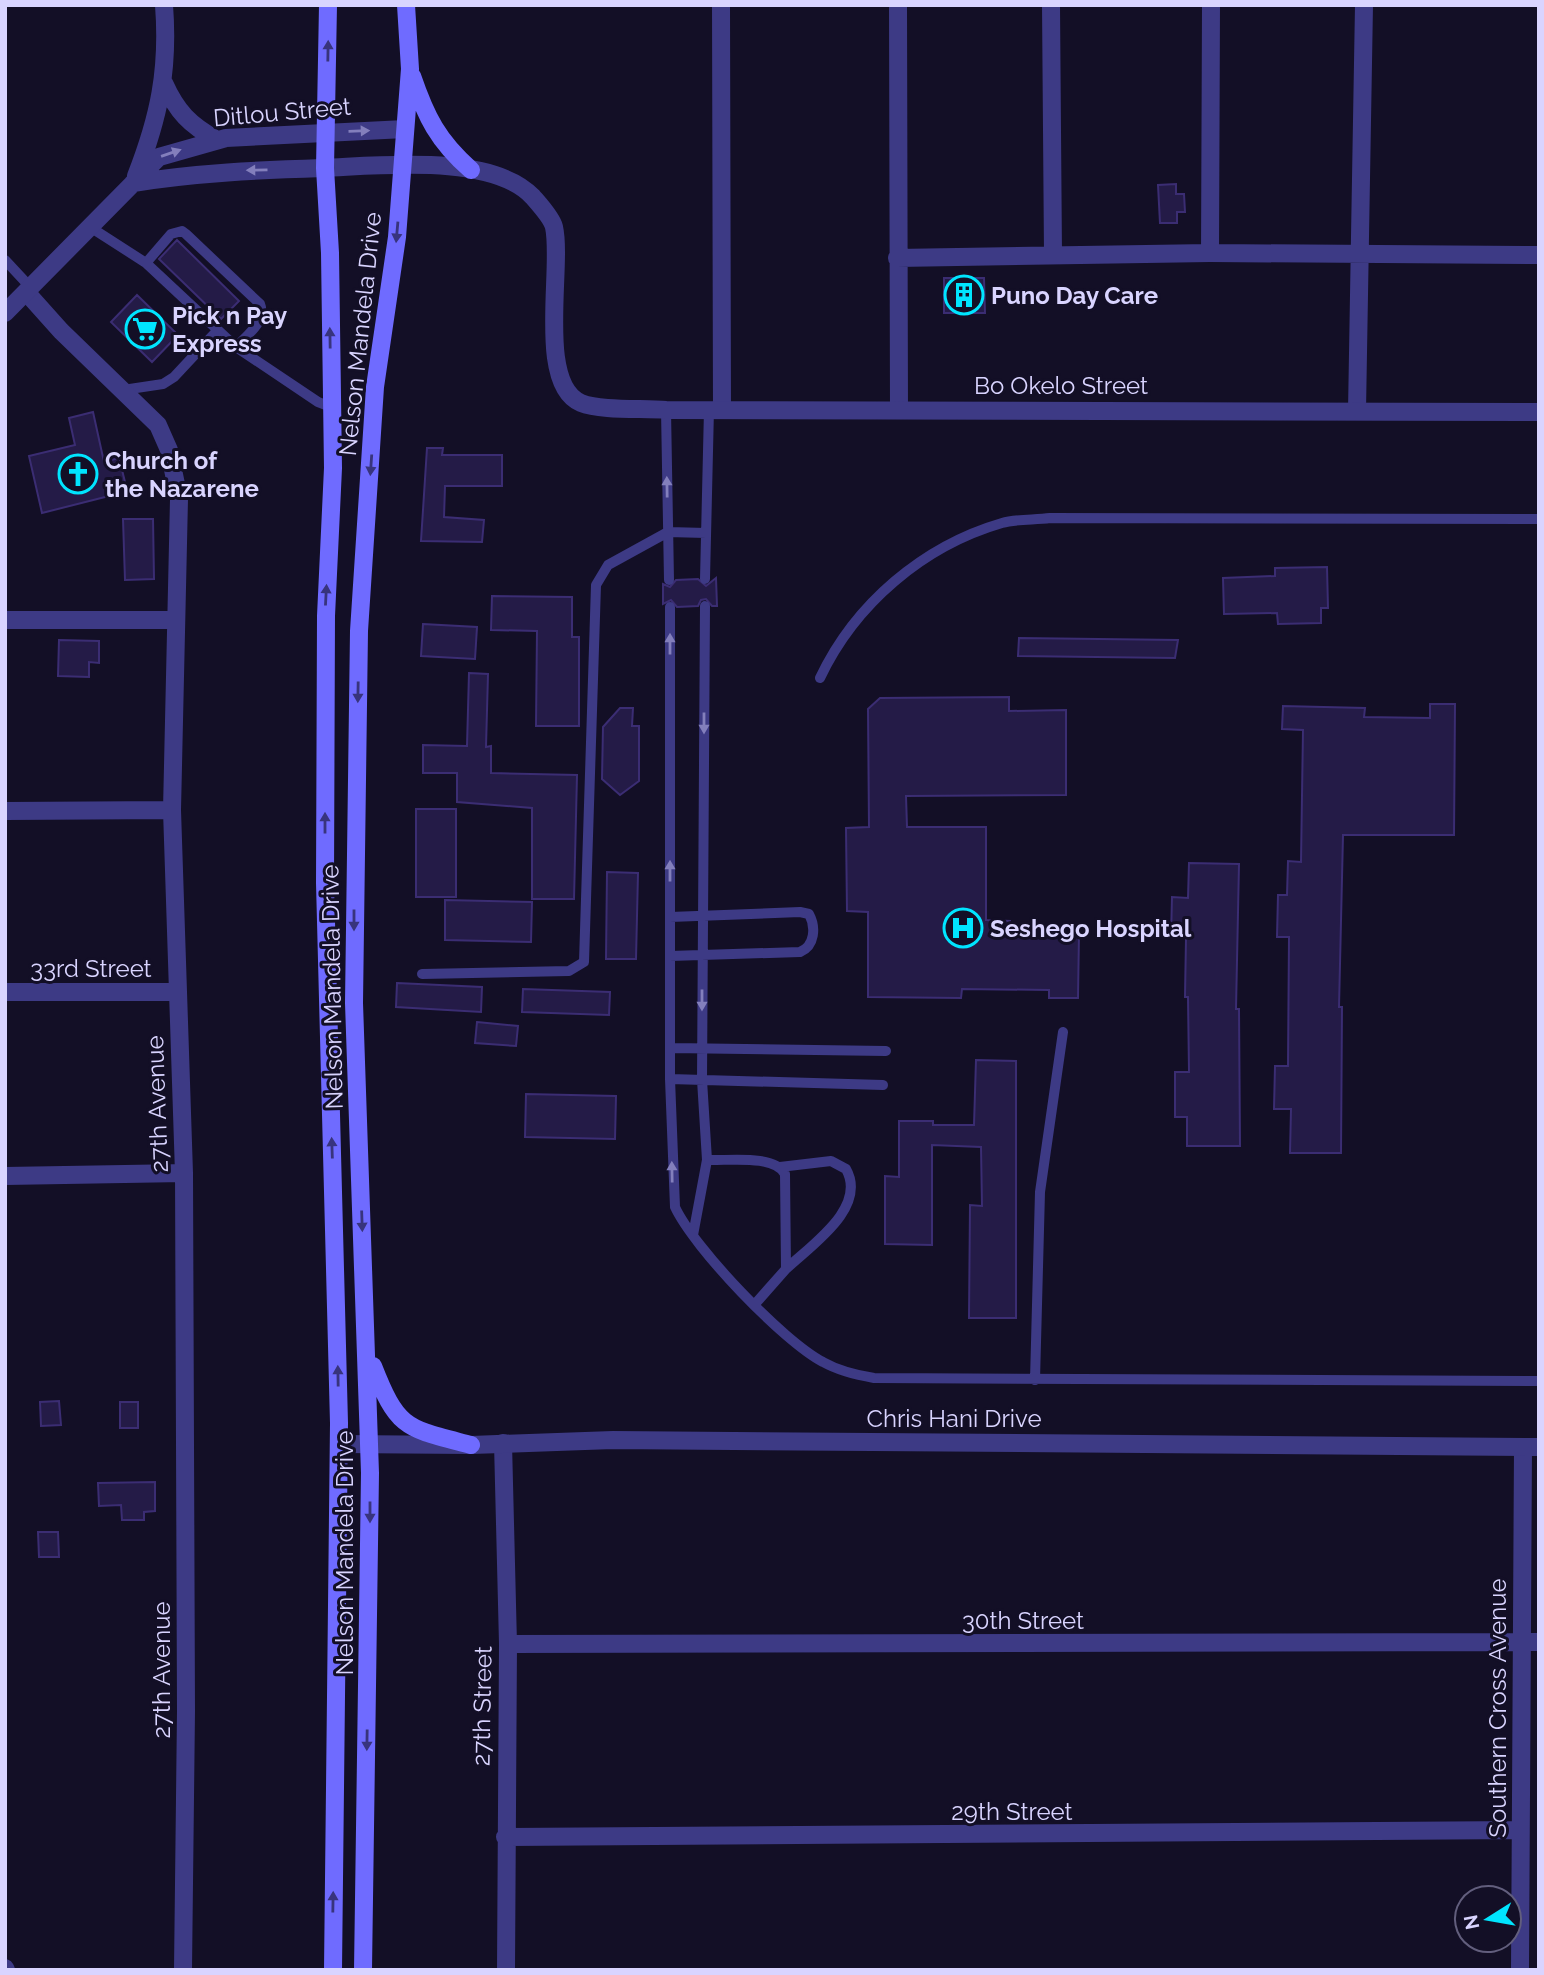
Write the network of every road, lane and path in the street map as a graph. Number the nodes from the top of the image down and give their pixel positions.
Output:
1 (164, 5) edge
2 (328, 5) edge
3 (406, 5) edge
4 (721, 5) edge
5 (898, 5) edge
6 (1051, 5) edge
7 (1211, 5) edge
8 (1364, 5) edge
9 (410, 69) junction
10 (164, 83) junction
11 (405, 129) junction
12 (327, 132) junction
13 (217, 140) junction
14 (402, 164) junction
15 (325, 168) junction
16 (471, 170) junction
17 (133, 183) junction
18 (90, 227) junction
19 (1210, 253) junction
20 (1053, 255) junction
21 (1539, 255) edge
22 (1361, 256) junction
23 (897, 258) junction
24 (5, 260) edge
25 (146, 263) junction
26 (29, 291) junction
27 (5, 313) edge
28 (216, 332) junction
29 (236, 347) junction
30 (123, 390) junction
31 (331, 407) junction
32 (899, 409) junction
33 (666, 410) junction
34 (715, 410) junction
35 (1357, 411) junction
36 (1539, 412) edge
37 (1539, 519) edge
38 (668, 532) junction
39 (706, 533) junction
40 (705, 579) dead end
41 (669, 580) dead end
42 (705, 606) dead end
43 (670, 607) dead end
44 (5, 620) edge
45 (176, 620) junction
46 (820, 678) dead end
47 (172, 810) junction
48 (5, 811) edge
49 (670, 917) junction
50 (703, 917) junction
51 (703, 955) junction
52 (670, 956) junction
53 (422, 974) dead end
54 (5, 992) edge
55 (177, 992) junction
56 (1063, 1032) dead end
57 (671, 1048) junction
58 (702, 1049) junction
59 (886, 1051) dead end
60 (670, 1079) junction
61 (702, 1080) junction
62 (883, 1085) dead end
63 (707, 1160) junction
64 (780, 1167) junction
65 (184, 1173) junction
66 (5, 1175) edge
67 (693, 1235) junction
68 (786, 1269) junction
69 (755, 1304) junction
70 (368, 1353) junction
71 (1035, 1380) junction
72 (1539, 1381) edge
73 (503, 1443) junction
74 (339, 1444) junction
75 (370, 1444) junction
76 (471, 1445) junction
77 (1531, 1447) edge
78 (1530, 1642) edge
79 (508, 1644) junction
80 (1520, 1830) junction
81 (505, 1837) junction
82 (183, 1970) edge
83 (333, 1970) edge
84 (363, 1970) edge
85 (506, 1970) edge
86 (1520, 1970) edge

1 - 10 street
12 -> 2 main road, Nelson Mandela Drive
3 - 9 main road, Nelson Mandela Drive
4 - 34 street
5 - 23 street
6 - 20 street
7 - 19 street
8 - 22 street
9 - 11 main road, Nelson Mandela Drive
9 - 16 main road
10 - 13 street
10 - 17 street
12 -> 11 street, Ditlou Street
11 - 14 main road, Nelson Mandela Drive
12 - 13 street, Ditlou Street
12 - 15 main road, Nelson Mandela Drive
17 -> 13 street, Ditlou Street
14 - 15 street
14 - 16 street
14 -> 70 main road, Nelson Mandela Drive
15 -> 17 street
31 -> 15 main road, Nelson Mandela Drive
16 - 33 street, Bo Okelo Street
17 - 18 street, Ditlou Street
18 - 25 lane
18 - 26 street, Ditlou Street
19 - 20 street
19 - 22 street
20 - 23 street
21 - 22 street
22 - 35 street
23 - 32 street
24 - 26 lane
25 - 28 lane
25 - 29 lane
26 - 27 street, Ditlou Street
26 - 30 street, 27th Avenue
28 - 29 lane
28 - 30 lane
29 - 31 lane
30 - 45 street, 27th Avenue
74 -> 31 main road, Nelson Mandela Drive
32 - 34 street, Bo Okelo Street
32 - 35 street, Bo Okelo Street
33 - 34 street, Bo Okelo Street
38 -> 33 lane
34 - 39 lane
35 - 36 street, Bo Okelo Street
37 - 46 lane
38 - 39 lane
38 - 41 lane
38 - 53 lane
39 - 40 lane
42 -> 50 lane
49 -> 43 lane
44 - 45 street
45 - 47 street, 27th Avenue
47 - 48 street
47 - 55 street, 27th Avenue
49 - 50 lane
49 - 52 lane
50 - 51 lane
50 - 51 lane
51 - 52 lane
51 -> 58 lane
52 - 57 lane
54 - 55 street, 33rd Street
55 - 65 street, 27th Avenue
56 - 71 lane
57 - 58 lane
57 - 60 lane
58 - 59 lane
58 - 61 lane
60 - 61 lane
67 -> 60 lane
61 - 62 lane
61 - 63 lane
63 - 64 lane
63 - 67 lane
64 - 68 lane
64 - 68 lane
65 - 66 street
65 - 82 street, 27th Avenue
67 - 69 lane
68 - 69 lane
69 - 71 lane
70 - 75 main road, Nelson Mandela Drive
70 - 76 main road
71 - 72 lane
73 - 76 street, Chris Hani Drive
73 - 77 street, Chris Hani Drive
73 - 79 street, 27th Street
74 - 75 street, Chris Hani Drive
83 -> 74 main road, Nelson Mandela Drive
75 - 76 street, Chris Hani Drive
75 -> 84 main road, Nelson Mandela Drive
77 - 78 street, Southern Cross Avenue
78 - 79 street, 30th Street
78 - 80 street, Southern Cross Avenue
79 - 81 street, 27th Street
80 - 81 street, 29th Street
80 - 86 street, Southern Cross Avenue
81 - 85 street, 27th Street

